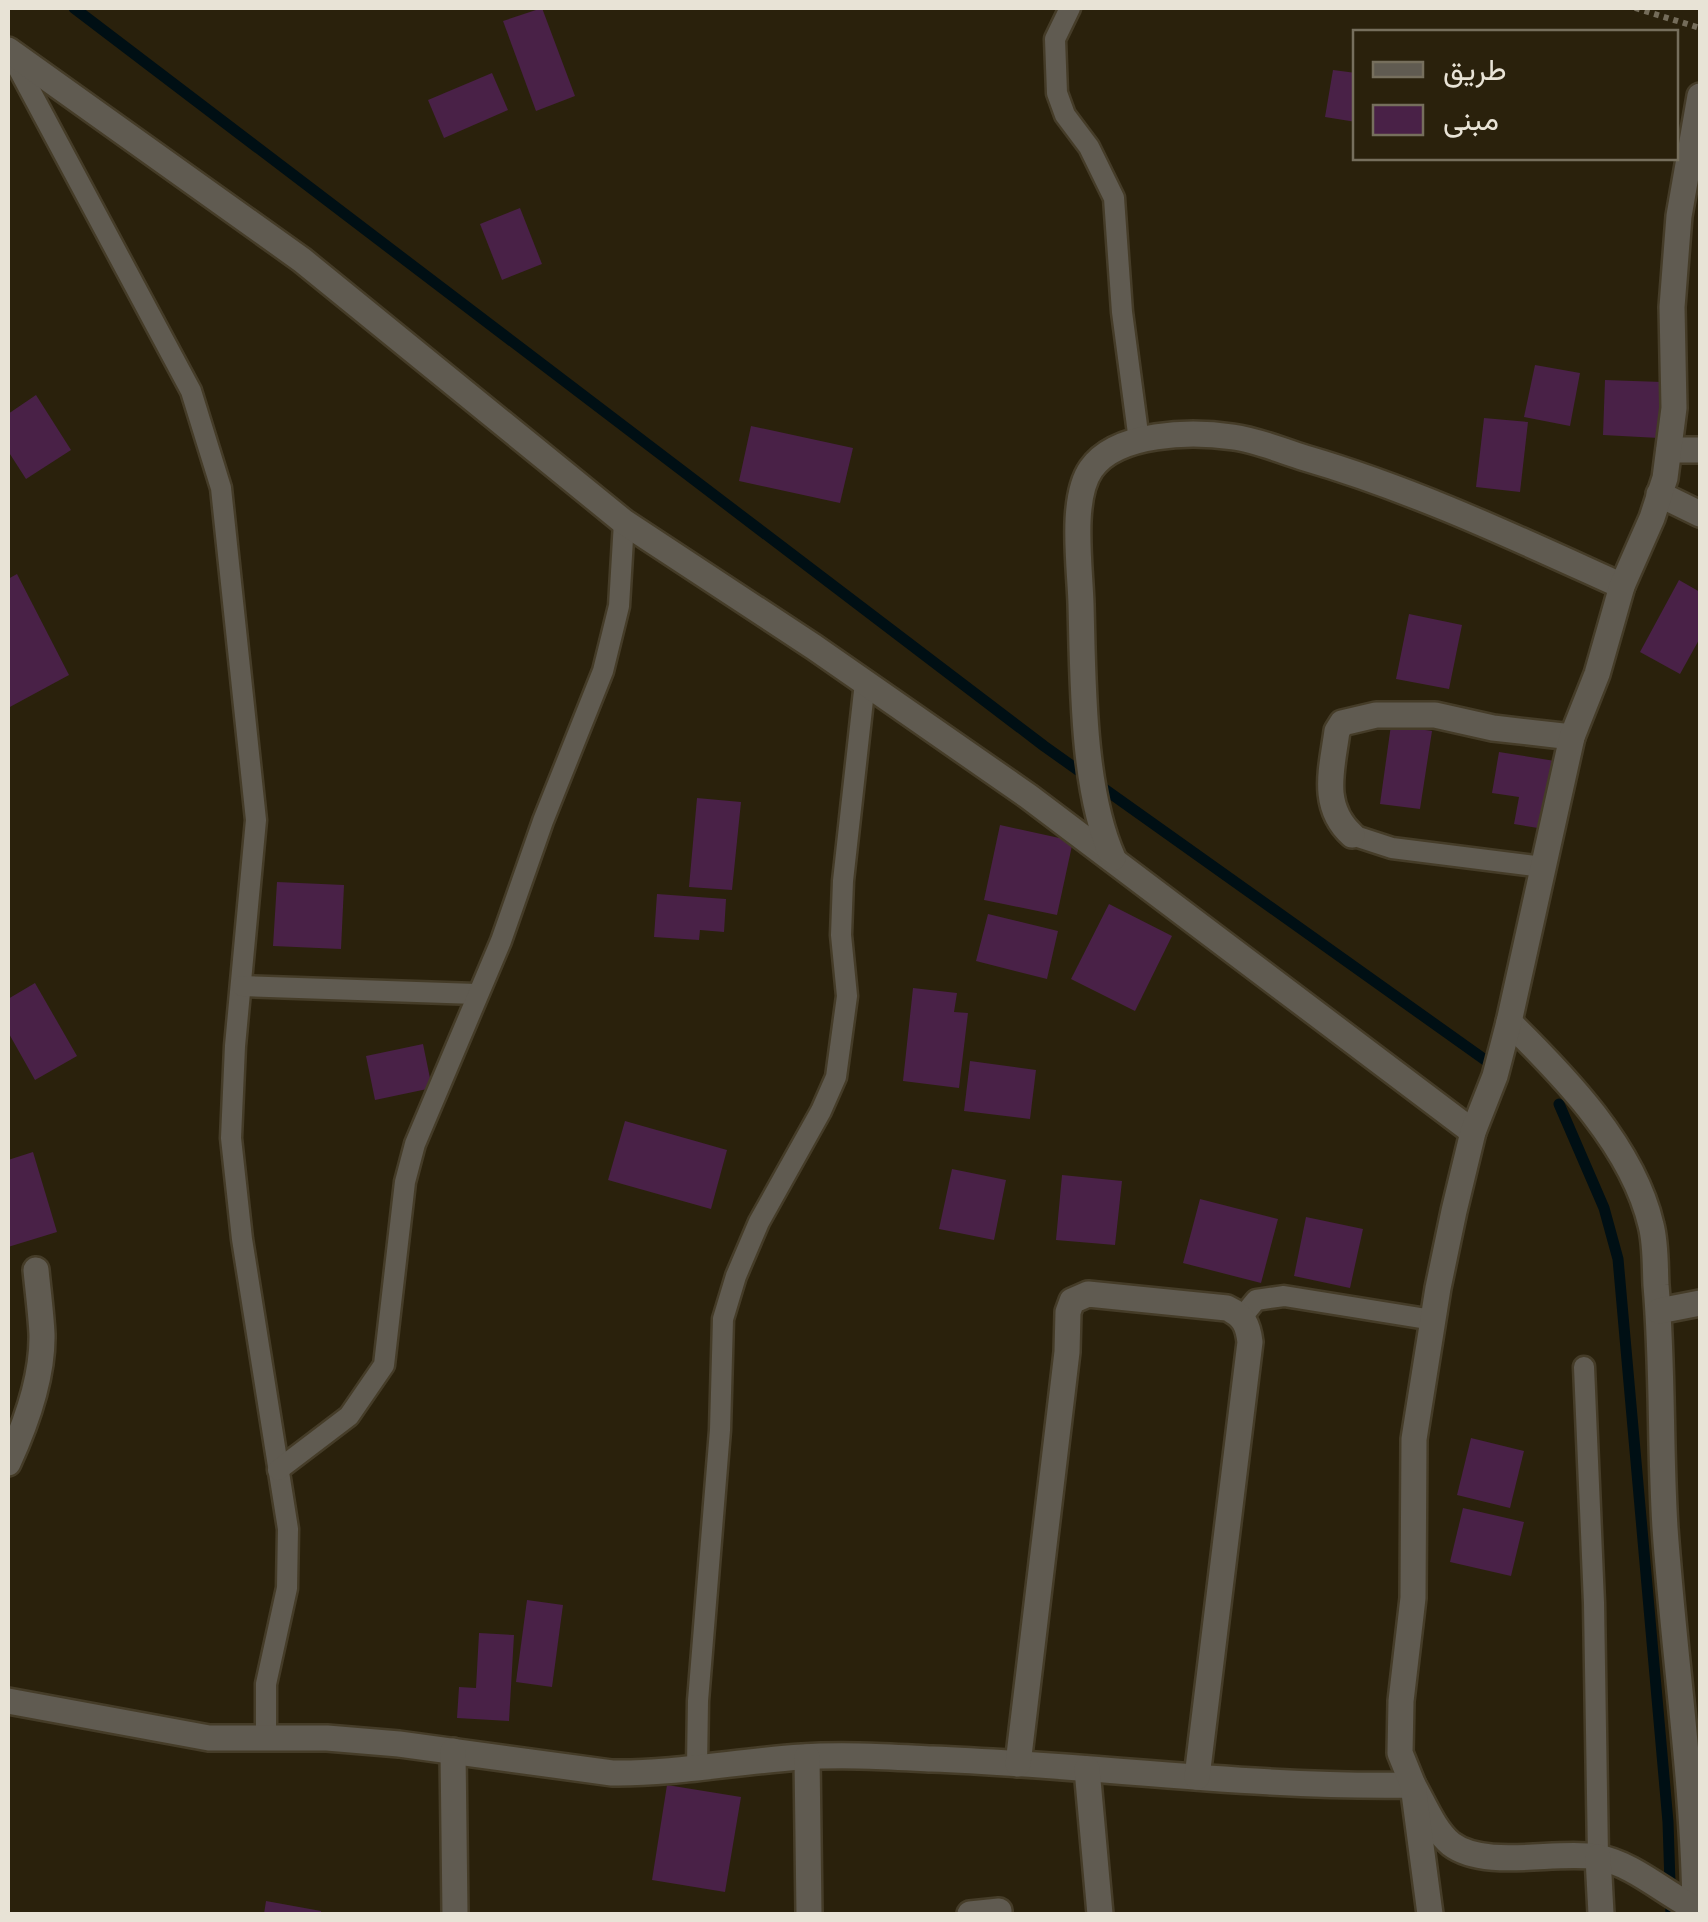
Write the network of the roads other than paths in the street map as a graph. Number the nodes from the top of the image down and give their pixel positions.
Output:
1 (1070, 8) edge
2 (8, 50) edge
3 (1700, 96) edge
4 (1694, 164) edge
5 (1140, 441) junction
6 (1668, 450) junction
7 (1700, 450) edge
8 (1658, 494) junction
9 (1700, 514) edge
10 (624, 522) junction
11 (1622, 586) junction
12 (865, 682) junction
13 (1572, 737) junction
14 (1352, 834) joint
15 (1113, 858) junction
16 (1542, 866) junction
17 (242, 986) junction
18 (476, 994) junction
19 (1509, 1022) junction
20 (1472, 1132) junction
21 (36, 1270) dead end
22 (1700, 1303) edge
23 (1658, 1310) junction
24 (1242, 1317) junction
25 (1433, 1320) junction
26 (1584, 1367) dead end
27 (8, 1463) edge
28 (278, 1470) junction
29 (8, 1701) edge
30 (266, 1737) junction
31 (453, 1751) junction
32 (807, 1757) junction
33 (1018, 1764) junction
34 (697, 1766) junction
35 (1087, 1769) junction
36 (1196, 1778) junction
37 (1413, 1785) junction
38 (1598, 1857) junction
39 (1692, 1908) edge
40 (999, 1911) dead end
41 (455, 1914) edge
42 (809, 1914) edge
43 (970, 1914) edge
44 (1100, 1914) edge
45 (1430, 1914) edge
46 (1601, 1914) edge

1 - 5 lane
2 - 10 street
2 - 17 lane
3 - 4 street
4 - 6 street
5 - 11 street
5 - 15 street
6 - 7 street
6 - 8 street
8 - 9 street
8 - 11 street
10 - 12 street
10 - 18 lane
11 - 13 street
12 - 15 street
12 - 34 lane
13 - 14 street
13 - 16 street
14 - 16 lane
15 - 20 street
16 - 19 street
17 - 18 lane
17 - 28 lane
18 - 28 lane
19 - 20 street
19 - 23 street
20 - 25 street
21 - 27 street
22 - 23 street
23 - 39 street
24 - 25 lane
24 - 33 street
24 - 36 street
25 - 37 street
26 - 38 lane
28 - 30 lane
29 - 30 street
30 - 31 street
31 - 34 street
31 - 41 street
32 - 33 street
32 - 34 street
32 - 42 street
33 - 35 street
35 - 36 street
35 - 44 street
36 - 37 street
37 - 38 street
37 - 45 street
38 - 39 street
38 - 46 street
40 - 43 street

